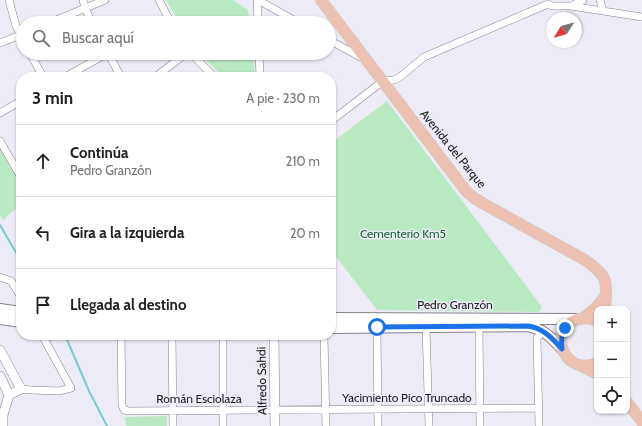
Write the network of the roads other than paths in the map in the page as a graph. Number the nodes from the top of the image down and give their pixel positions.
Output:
1 (9, 0) edge
2 (83, 0) edge
3 (105, 0) edge
4 (159, 0) edge
5 (257, 0) edge
6 (321, 0) edge
7 (583, 0) edge
8 (600, 0) edge
9 (545, 2) edge
10 (571, 6) junction
11 (85, 8) junction
12 (603, 11) junction
13 (66, 16) edge
14 (89, 16) edge
15 (167, 16) edge
16 (258, 16) edge
17 (286, 16) edge
18 (333, 16) edge
19 (642, 17) edge
20 (336, 19) edge
21 (16, 26) edge
22 (16, 38) edge
23 (0, 42) edge
24 (336, 44) edge
25 (34, 60) edge
26 (95, 60) edge
27 (112, 60) edge
28 (178, 60) edge
29 (197, 60) edge
30 (259, 60) edge
31 (368, 61) junction
32 (40, 72) edge
33 (74, 72) edge
34 (118, 72) edge
35 (162, 72) edge
36 (208, 72) edge
37 (260, 72) edge
38 (383, 81) junction
39 (16, 104) edge
40 (0, 113) edge
41 (336, 117) edge
42 (0, 141) edge
43 (16, 168) edge
44 (0, 277) edge
45 (16, 289) edge
46 (606, 295) junction
47 (605, 306) edge
48 (0, 309) edge
49 (16, 311) edge
50 (336, 318) edge
51 (581, 318) junction
52 (0, 319) edge
53 (594, 320) edge
54 (16, 321) edge
55 (479, 326) junction
56 (377, 327) junction
57 (426, 327) junction
58 (336, 328) edge
59 (543, 331) junction
60 (45, 340) edge
61 (121, 340) edge
62 (172, 340) edge
63 (223, 340) edge
64 (274, 340) edge
65 (324, 340) edge
66 (562, 349) junction
67 (0, 350) edge
68 (577, 364) junction
69 (594, 364) edge
70 (594, 372) edge
71 (0, 376) edge
72 (21, 388) junction
73 (9, 395) junction
74 (630, 406) edge
75 (540, 408) junction
76 (378, 409) junction
77 (428, 409) junction
78 (480, 409) junction
79 (173, 410) junction
80 (223, 410) junction
81 (275, 410) junction
82 (326, 410) junction
83 (2, 415) edge
84 (642, 422) edge
85 (3, 426) edge
86 (173, 426) edge
87 (223, 426) edge
88 (275, 426) edge
89 (326, 426) edge
90 (378, 426) edge
91 (428, 426) edge
92 (480, 426) edge
93 (539, 426) edge

1 - 21 street
2 - 11 street
3 - 11 street
4 - 15 street
5 - 16 street
5 - 17 street
6 - 18 main road, Avenida del Parque
7 - 10 street
8 - 12 street
9 - 10 street
9 - 38 street
10 - 12 street
11 - 13 street
11 - 14 street
12 - 19 street
20 - 31 main road, Avenida del Parque
22 - 23 street
24 - 31 street
25 - 32 street
26 - 33 street
27 - 34 street
28 - 35 street
29 - 36 street
30 - 37 street
31 - 38 main road, Avenida del Parque
38 - 41 street
38 - 46 main road, Avenida del Parque
39 - 40 street
42 - 43 street
44 - 45 street
46 - 47 main road, Avenida del Parque
46 - 51 main road
48 - 49 main road
50 - 51 main road, Pedro Granzón
51 - 53 main road
51 - 66 main road
52 - 54 main road
55 - 57 main road, Pedro Granzón
55 - 59 main road, Pedro Granzón
55 - 78 street
56 - 57 main road, Pedro Granzón
56 - 58 main road, Pedro Granzón
56 - 76 street
57 - 77 street
59 - 66 main road, Pedro Granzón
59 - 75 street
60 - 72 street
61 - 79 street, Román Esciolaza
62 - 79 street
63 - 80 street
64 - 81 street, Alfredo Sahdi
65 - 82 street
66 - 68 main road
67 - 72 street
68 - 69 main road
68 - 70 main road
71 - 73 street
72 - 73 street
73 - 83 street
74 - 84 main road
75 - 78 street, Yacimiento Pico Truncado
75 - 93 street
76 - 77 street, Yacimiento Pico Truncado
76 - 82 street, Yacimiento Pico Truncado
76 - 90 street
77 - 78 street, Yacimiento Pico Truncado
77 - 91 street
78 - 92 street
79 - 80 street, Román Esciolaza
79 - 86 street
80 - 81 street, Román Esciolaza
80 - 87 street
81 - 82 street, Yacimiento Pico Truncado
81 - 88 street, Alfredo Sahdi
82 - 89 street
83 - 85 street

